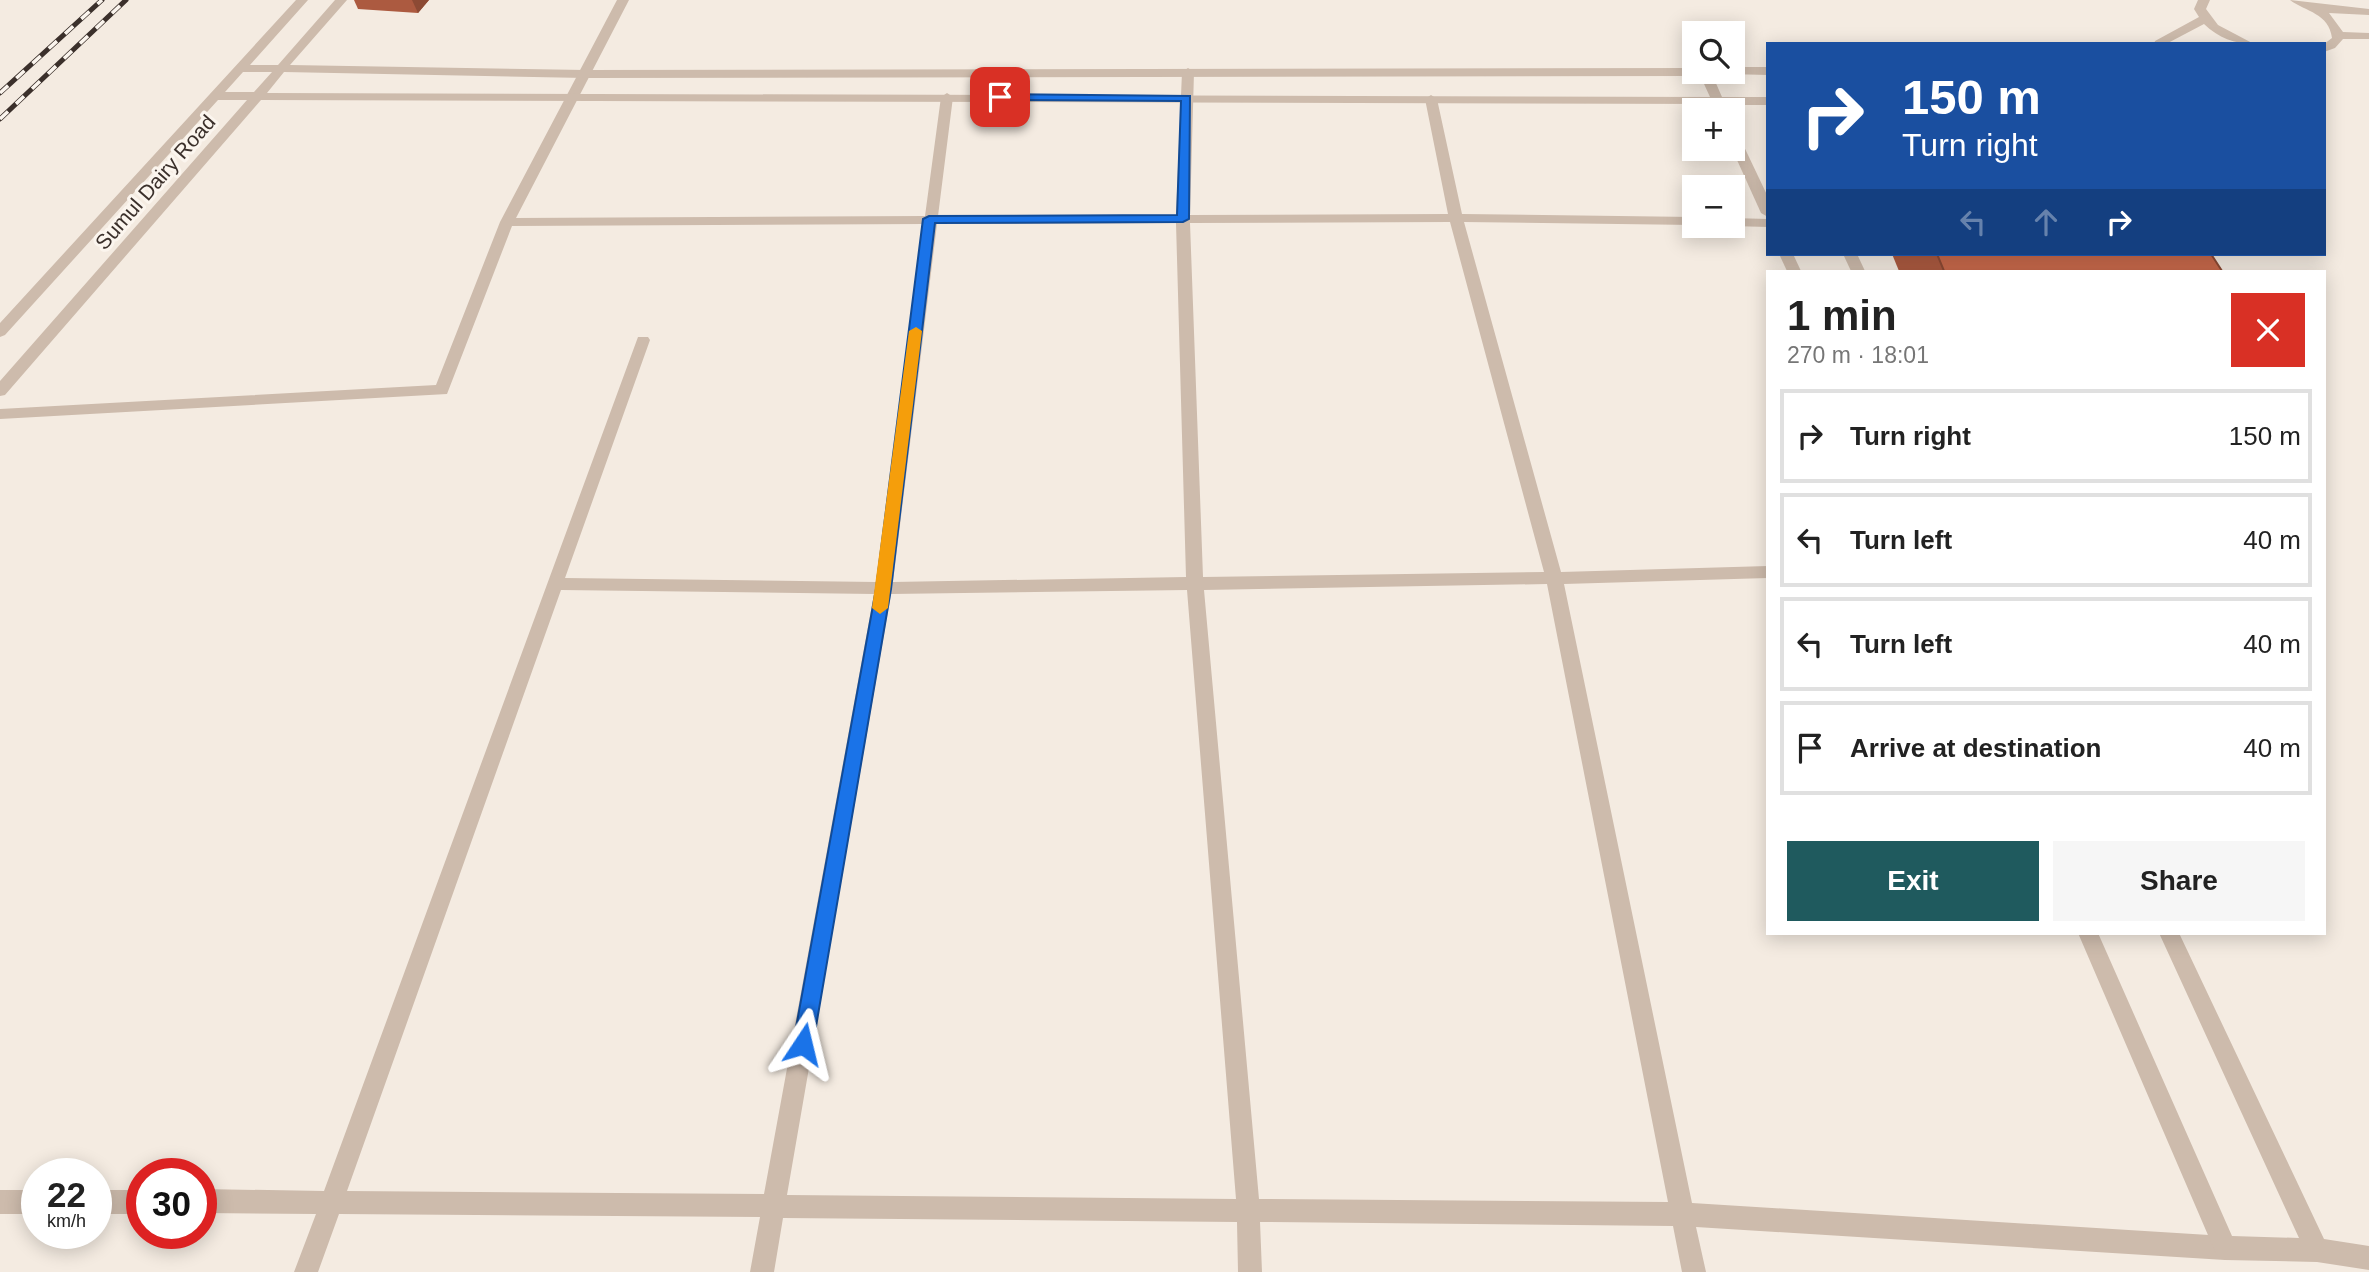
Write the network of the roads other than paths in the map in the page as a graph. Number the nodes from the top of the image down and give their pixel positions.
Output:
1 (302, 0) edge
2 (341, 0) edge
3 (624, 0) edge
4 (2204, 0) edge
5 (2296, 0) edge
6 (2314, 8) junction
7 (2369, 12) edge
8 (2205, 19) junction
9 (2339, 35) junction
10 (2369, 36) edge
11 (2159, 42) edge
12 (2245, 42) edge
13 (2326, 47) edge
14 (239, 68) junction
15 (282, 69) junction
16 (1188, 72) junction
17 (1682, 72) edge
18 (1745, 72) edge
19 (585, 74) junction
20 (1766, 74) edge
21 (212, 96) junction
22 (258, 97) junction
23 (947, 97) junction
24 (573, 98) junction
25 (1186, 98) junction
26 (1431, 99) junction
27 (1766, 101) edge
28 (1745, 103) edge
29 (1682, 105) edge
30 (1744, 161) edge
31 (1766, 209) edge
32 (1456, 218) junction
33 (929, 219) junction
34 (1183, 219) junction
35 (1682, 221) edge
36 (507, 222) junction
37 (1745, 222) edge
38 (1766, 223) edge
39 (0, 332) edge
40 (643, 340) dead end
41 (0, 391) edge
42 (0, 414) edge
43 (1766, 572) edge
44 (1554, 578) junction
45 (1195, 582) junction
46 (555, 584) junction
47 (884, 589) junction
48 (2089, 935) edge
49 (2170, 935) edge
50 (217, 1201) edge
51 (330, 1201) junction
52 (0, 1202) edge
53 (21, 1202) edge
54 (775, 1205) junction
55 (1248, 1209) junction
56 (1682, 1214) junction
57 (2225, 1248) junction
58 (2317, 1250) junction
59 (2369, 1258) edge
60 (306, 1272) edge
61 (762, 1272) edge
62 (1250, 1272) edge
63 (1694, 1272) edge

1 - 14 street
2 - 15 street, Sumul Dairy Road
3 - 19 street
4 - 8 street
5 - 6 street
6 - 7 street
6 - 9 street
8 - 11 street
8 - 12 street
9 - 10 street
9 - 13 street
14 - 15 street
14 - 21 street
15 - 19 street
15 - 22 street, Sumul Dairy Road
16 - 17 street
16 - 19 street
16 - 25 street
18 - 20 street
19 - 24 street
21 - 22 street
21 - 39 street
22 - 24 street
22 - 41 street, Sumul Dairy Road
23 - 24 street
23 - 25 street
23 - 33 street
24 - 36 street
25 - 26 street
25 - 34 street
26 - 29 street
26 - 32 street
27 - 28 street
30 - 31 street
32 - 34 street
32 - 35 street
32 - 44 street
33 - 34 street
33 - 36 street
33 - 47 street
34 - 45 street
36 - 42 street
37 - 38 street
40 - 46 street
43 - 44 street
44 - 45 street
44 - 56 street
45 - 47 street
45 - 55 street
46 - 47 street
46 - 51 street
47 - 54 street
48 - 57 street
49 - 58 street
50 - 51 street
51 - 54 street
51 - 60 street
52 - 53 street
54 - 55 street
54 - 61 street
55 - 56 street
55 - 62 street
56 - 57 street
56 - 63 street
57 - 58 street
58 - 59 street

